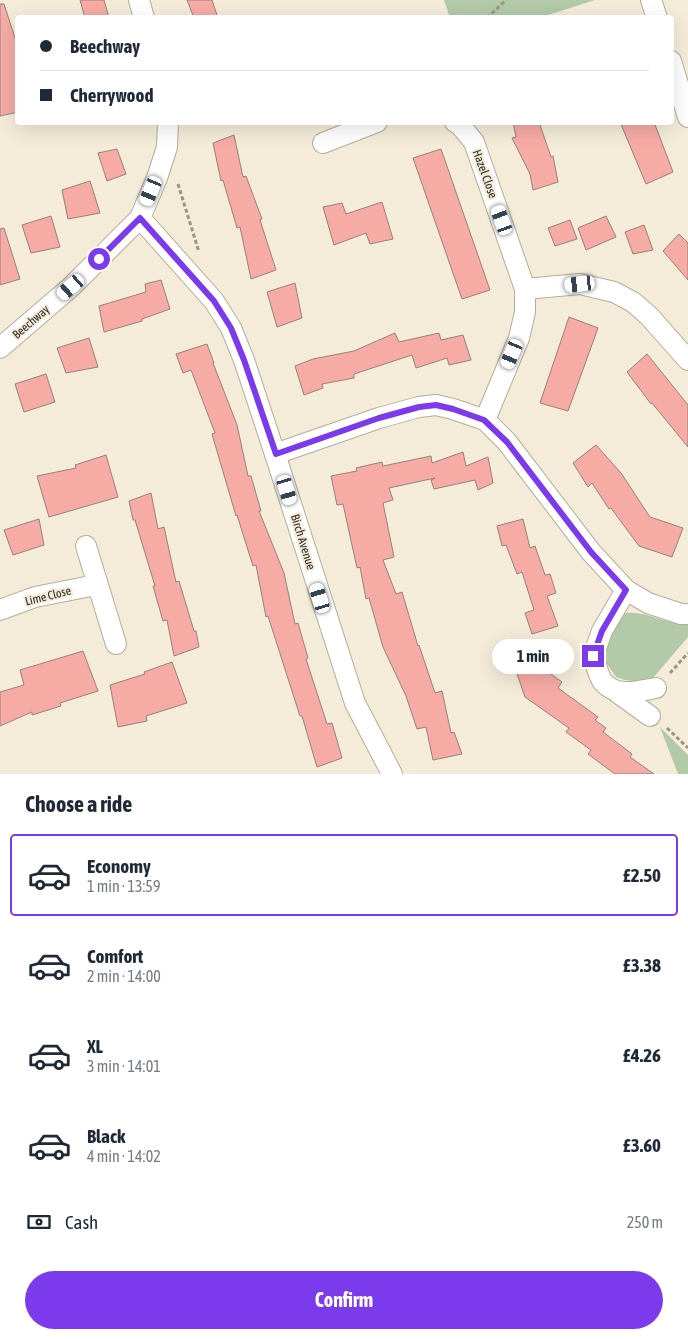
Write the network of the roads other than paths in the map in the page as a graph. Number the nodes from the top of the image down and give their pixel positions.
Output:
1 (139, 0) edge
2 (651, 0) edge
3 (143, 15) edge
4 (656, 15) edge
5 (674, 71) edge
6 (688, 117) edge
7 (168, 125) edge
8 (369, 125) edge
9 (460, 125) edge
10 (323, 143) dead end
11 (140, 218) junction
12 (525, 289) junction
13 (0, 348) edge
14 (688, 360) edge
15 (484, 420) junction
16 (276, 454) junction
17 (86, 546) dead end
18 (96, 585) junction
19 (626, 590) junction
20 (0, 610) edge
21 (688, 614) edge
22 (116, 644) dead end
23 (656, 688) road end
24 (618, 693) junction
25 (650, 716) road end
26 (387, 772) edge

1 - 3 street
2 - 4 street
5 - 6 street
7 - 11 street, Beechway
8 - 10 street
9 - 12 street, Hazel Close
11 - 13 street, Beechway
11 - 16 street, Birch Avenue
12 - 14 street
12 - 15 street, Hazel Close
15 - 16 street
15 - 19 street
16 - 26 street, Birch Avenue
17 - 18 street
18 - 20 street, Lime Close
18 - 22 street
19 - 21 street
19 - 24 street
23 - 24 street
24 - 25 street

